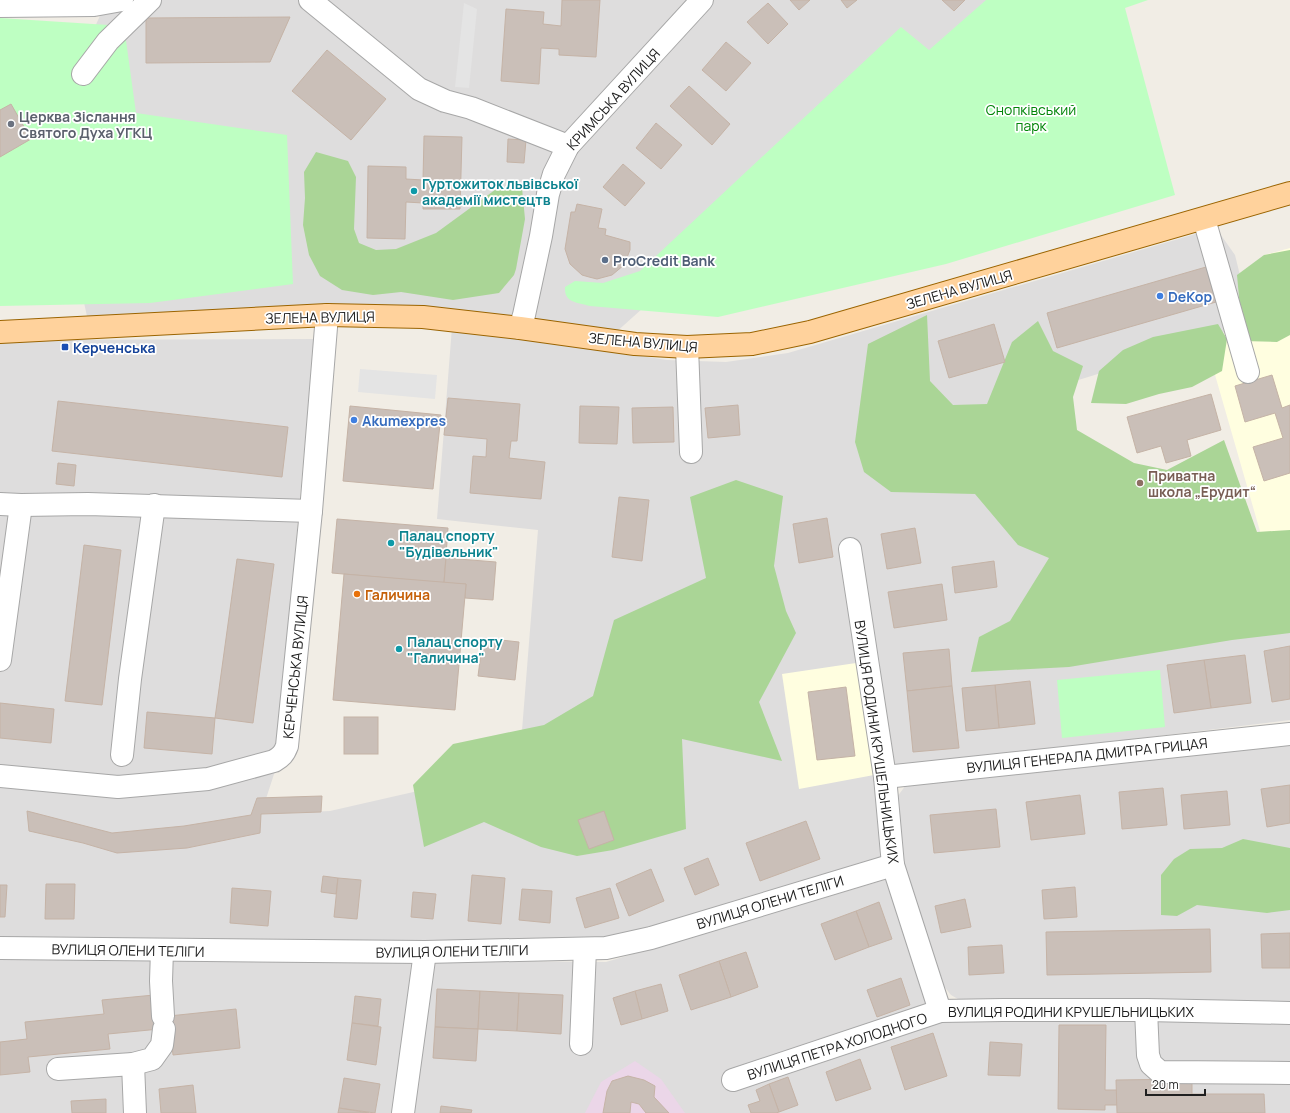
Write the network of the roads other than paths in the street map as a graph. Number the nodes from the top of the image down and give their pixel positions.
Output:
1 (122, 0) edge
2 (150, 0) edge
3 (310, 0) edge
4 (702, 0) edge
5 (0, 6) edge
6 (83, 74) dead end
7 (568, 146) junction
8 (1290, 194) edge
9 (1204, 219) junction
10 (327, 315) junction
11 (520, 328) junction
12 (0, 332) edge
13 (687, 347) junction
14 (1248, 372) dead end
15 (691, 452) dead end
16 (10, 504) edge
17 (154, 505) junction
18 (311, 511) junction
19 (850, 548) dead end
20 (0, 660) edge
21 (1290, 734) edge
22 (122, 755) dead end
23 (0, 776) edge
24 (884, 777) junction
25 (893, 865) junction
26 (0, 948) edge
27 (585, 949) junction
28 (162, 950) junction
29 (424, 952) junction
30 (1146, 1010) junction
31 (940, 1011) junction
32 (1290, 1013) edge
33 (581, 1044) dead end
34 (134, 1064) junction
35 (58, 1069) dead end
36 (1290, 1073) edge
37 (733, 1080) dead end
38 (135, 1113) edge
39 (403, 1113) edge

1 - 5 street
2 - 6 street
3 - 7 street
4 - 7 street, КРИМСЬКА ВУЛИЦЯ
7 - 11 street, КРИМСЬКА ВУЛИЦЯ
8 - 9 main road, ЗЕЛЕНА ВУЛИЦЯ
9 - 13 main road, ЗЕЛЕНА ВУЛИЦЯ
9 - 14 street
10 - 11 main road, ЗЕЛЕНА ВУЛИЦЯ
10 - 12 main road, ЗЕЛЕНА ВУЛИЦЯ
10 - 18 street, КЕРЧЕНСЬКА ВУЛИЦЯ
11 - 13 main road, ЗЕЛЕНА ВУЛИЦЯ
13 - 15 street
16 - 17 street
16 - 20 street
17 - 18 street
17 - 22 street
18 - 23 street, КЕРЧЕНСЬКА ВУЛИЦЯ
19 - 24 street, ВУЛИЦЯ РОДИНИ КРУШЕЛЬНИЦЬКИХ
21 - 24 street, ВУЛИЦЯ ГЕНЕРАЛА ДМИТРА ГРИЦАЯ
24 - 25 street, ВУЛИЦЯ РОДИНИ КРУШЕЛЬНИЦЬКИХ
25 - 27 street, ВУЛИЦЯ ОЛЕНИ ТЕЛІГИ
25 - 31 street, ВУЛИЦЯ РОДИНИ КРУШЕЛЬНИЦЬКИХ
26 - 28 street, ВУЛИЦЯ ОЛЕНИ ТЕЛІГИ
27 - 29 street, ВУЛИЦЯ ОЛЕНИ ТЕЛІГИ
27 - 33 street
28 - 29 street, ВУЛИЦЯ ОЛЕНИ ТЕЛІГИ
28 - 34 street
29 - 39 street
30 - 31 street, ВУЛИЦЯ РОДИНИ КРУШЕЛЬНИЦЬКИХ
30 - 32 street, ВУЛИЦЯ РОДИНИ КРУШЕЛЬНИЦЬКИХ
30 - 36 street
31 - 37 street, ВУЛИЦЯ ПЕТРА ХОЛОДНОГО
34 - 35 street
34 - 38 street

